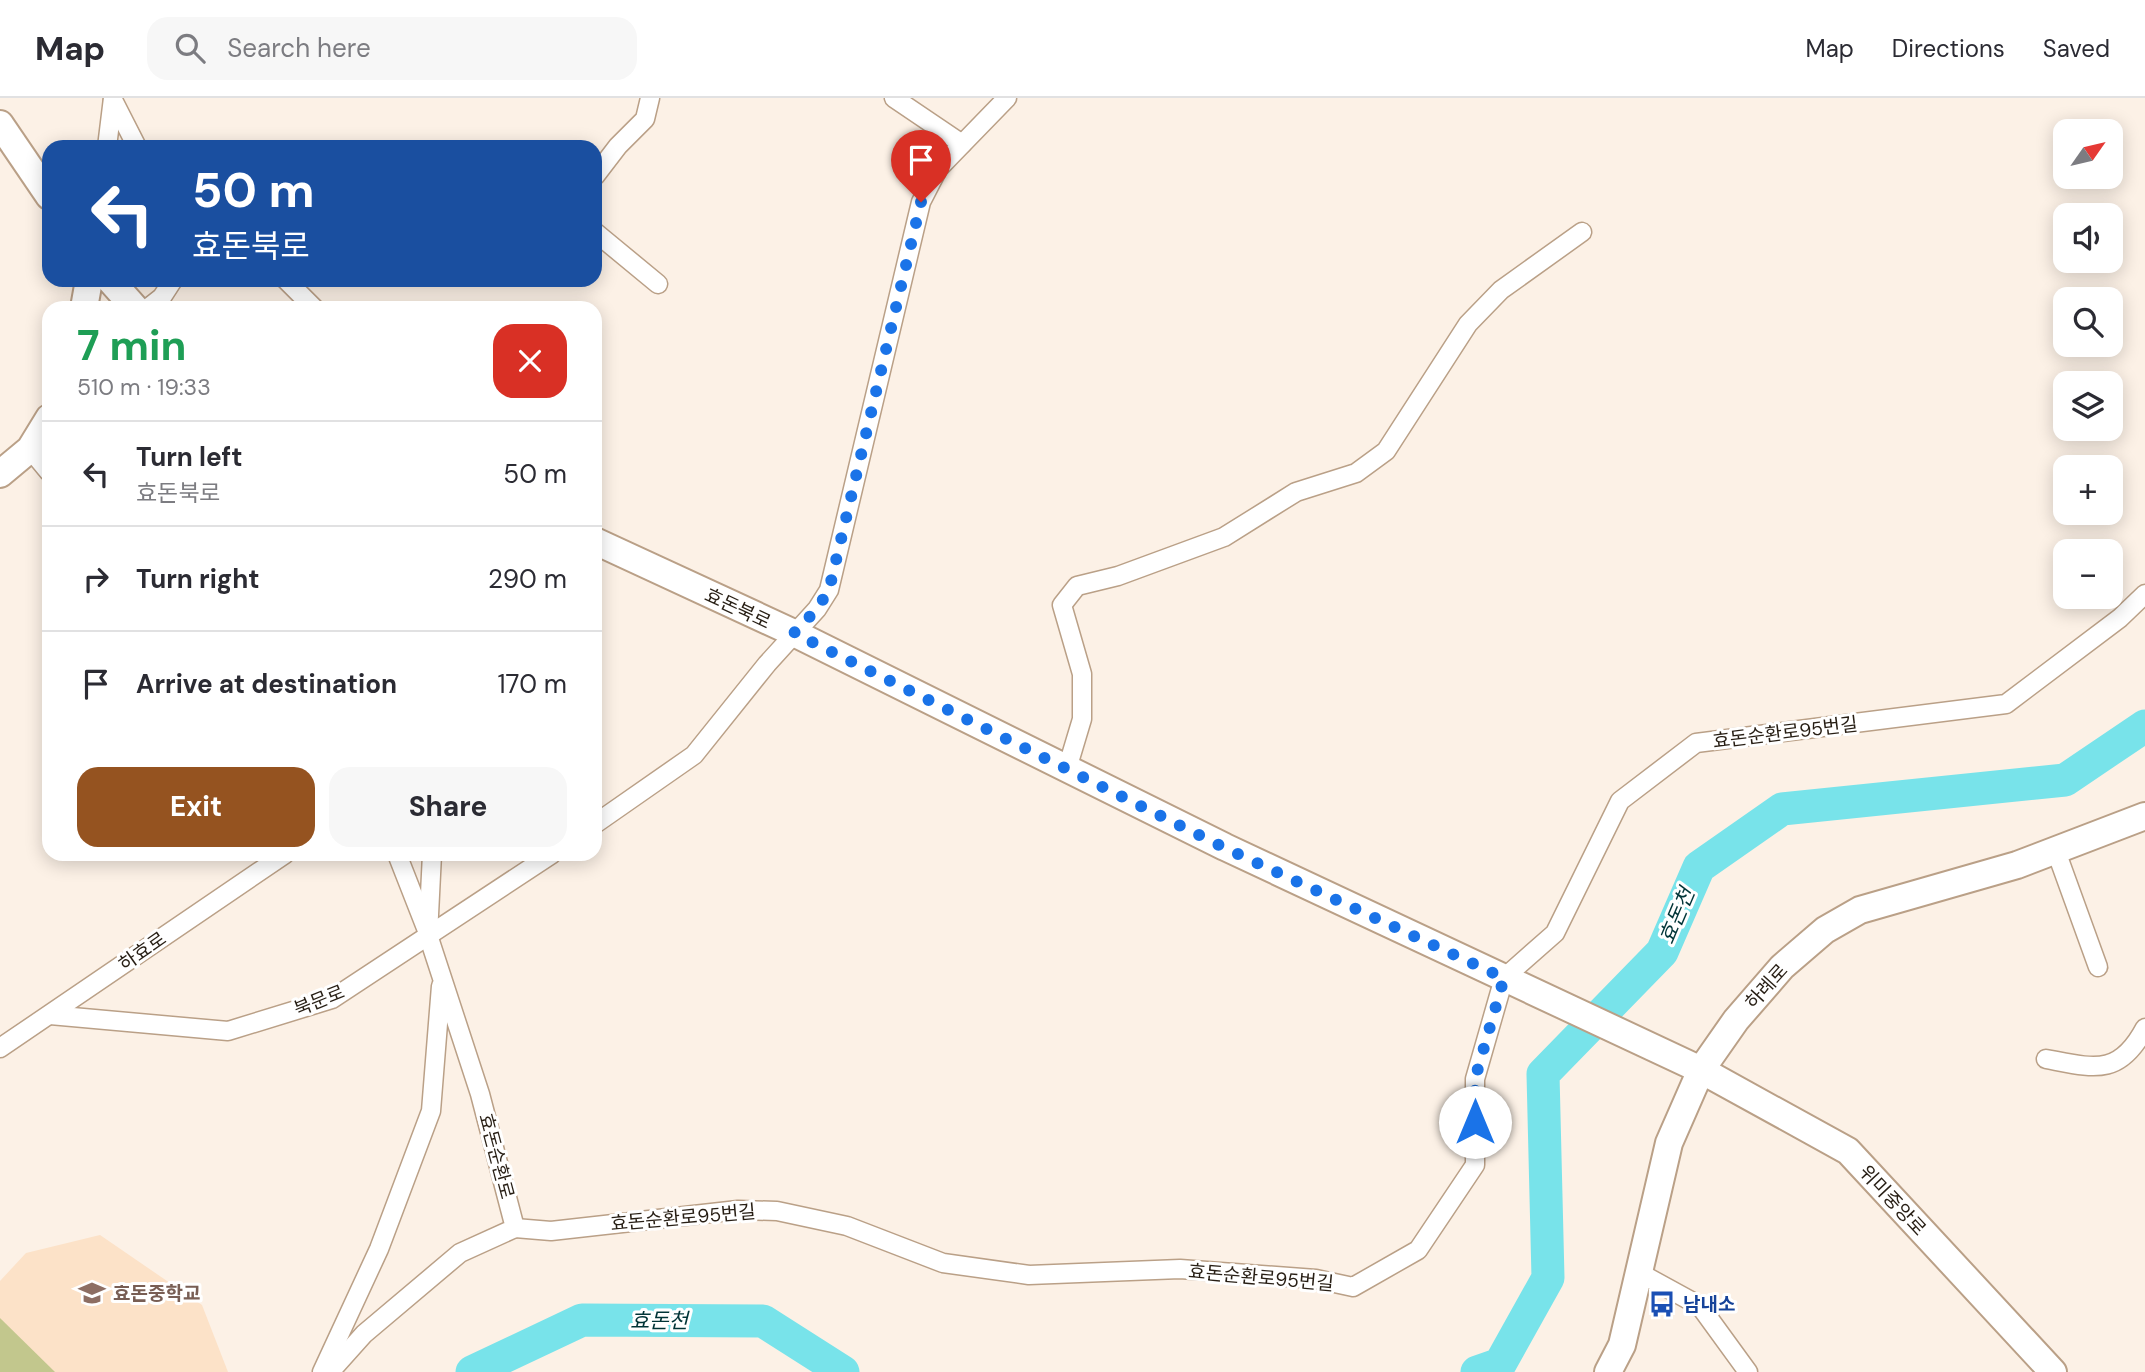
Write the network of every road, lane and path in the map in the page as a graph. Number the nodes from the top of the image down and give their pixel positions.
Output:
1 (650, 98) edge
2 (894, 98) edge
3 (1007, 98) edge
4 (113, 99) edge
5 (0, 124) edge
6 (108, 140) edge
7 (134, 140) edge
8 (962, 144) junction
9 (602, 167) edge
10 (42, 186) edge
11 (1582, 232) dead end
12 (602, 238) edge
13 (657, 284) dead end
14 (116, 287) edge
15 (168, 287) edge
16 (293, 287) edge
17 (129, 301) edge
18 (157, 301) edge
19 (307, 301) edge
20 (42, 429) edge
21 (30, 449) junction
22 (42, 468) edge
23 (0, 474) edge
24 (602, 544) edge
25 (2145, 594) edge
26 (794, 633) junction
27 (1068, 769) junction
28 (2145, 816) edge
29 (602, 819) edge
30 (2056, 851) junction
31 (275, 861) edge
32 (400, 861) edge
33 (432, 861) edge
34 (541, 861) edge
35 (428, 935) junction
36 (2098, 967) dead end
37 (442, 976) junction
38 (1514, 983) junction
39 (50, 1015) junction
40 (2145, 1028) edge
41 (0, 1048) edge
42 (2046, 1059) dead end
43 (1701, 1070) junction
44 (515, 1228) junction
45 (1638, 1272) junction
46 (322, 1372) edge
47 (330, 1372) edge
48 (1608, 1372) edge
49 (1748, 1372) edge
50 (2053, 1372) edge

1 - 9 street
2 - 8 street
3 - 8 street
4 - 6 street
4 - 7 street
5 - 10 street
8 - 26 street
11 - 27 street
12 - 13 street
14 - 17 street
15 - 18 street
16 - 19 street
20 - 21 street
21 - 22 street
21 - 23 street
24 - 26 street, 효돈북로
25 - 38 street, 효돈순환로95번길
26 - 27 street, 효돈북로
26 - 29 street
27 - 38 street, 효돈북로
28 - 30 street, 하례로
30 - 36 street
30 - 43 street, 하례로
31 - 39 street, 하효로
32 - 35 street
33 - 35 street, 효돈순환로
34 - 35 street, 북문로
35 - 37 street, 효돈순환로
35 - 39 street, 북문로
37 - 44 street, 효돈순환로
37 - 46 street
38 - 43 street, 효돈북로
38 - 44 street, 효돈순환로95번길
39 - 41 street, 하효로
40 - 42 street
43 - 45 street, 하례로
43 - 50 street, 위미중앙로
44 - 47 street
45 - 48 street, 하례로
45 - 49 street

